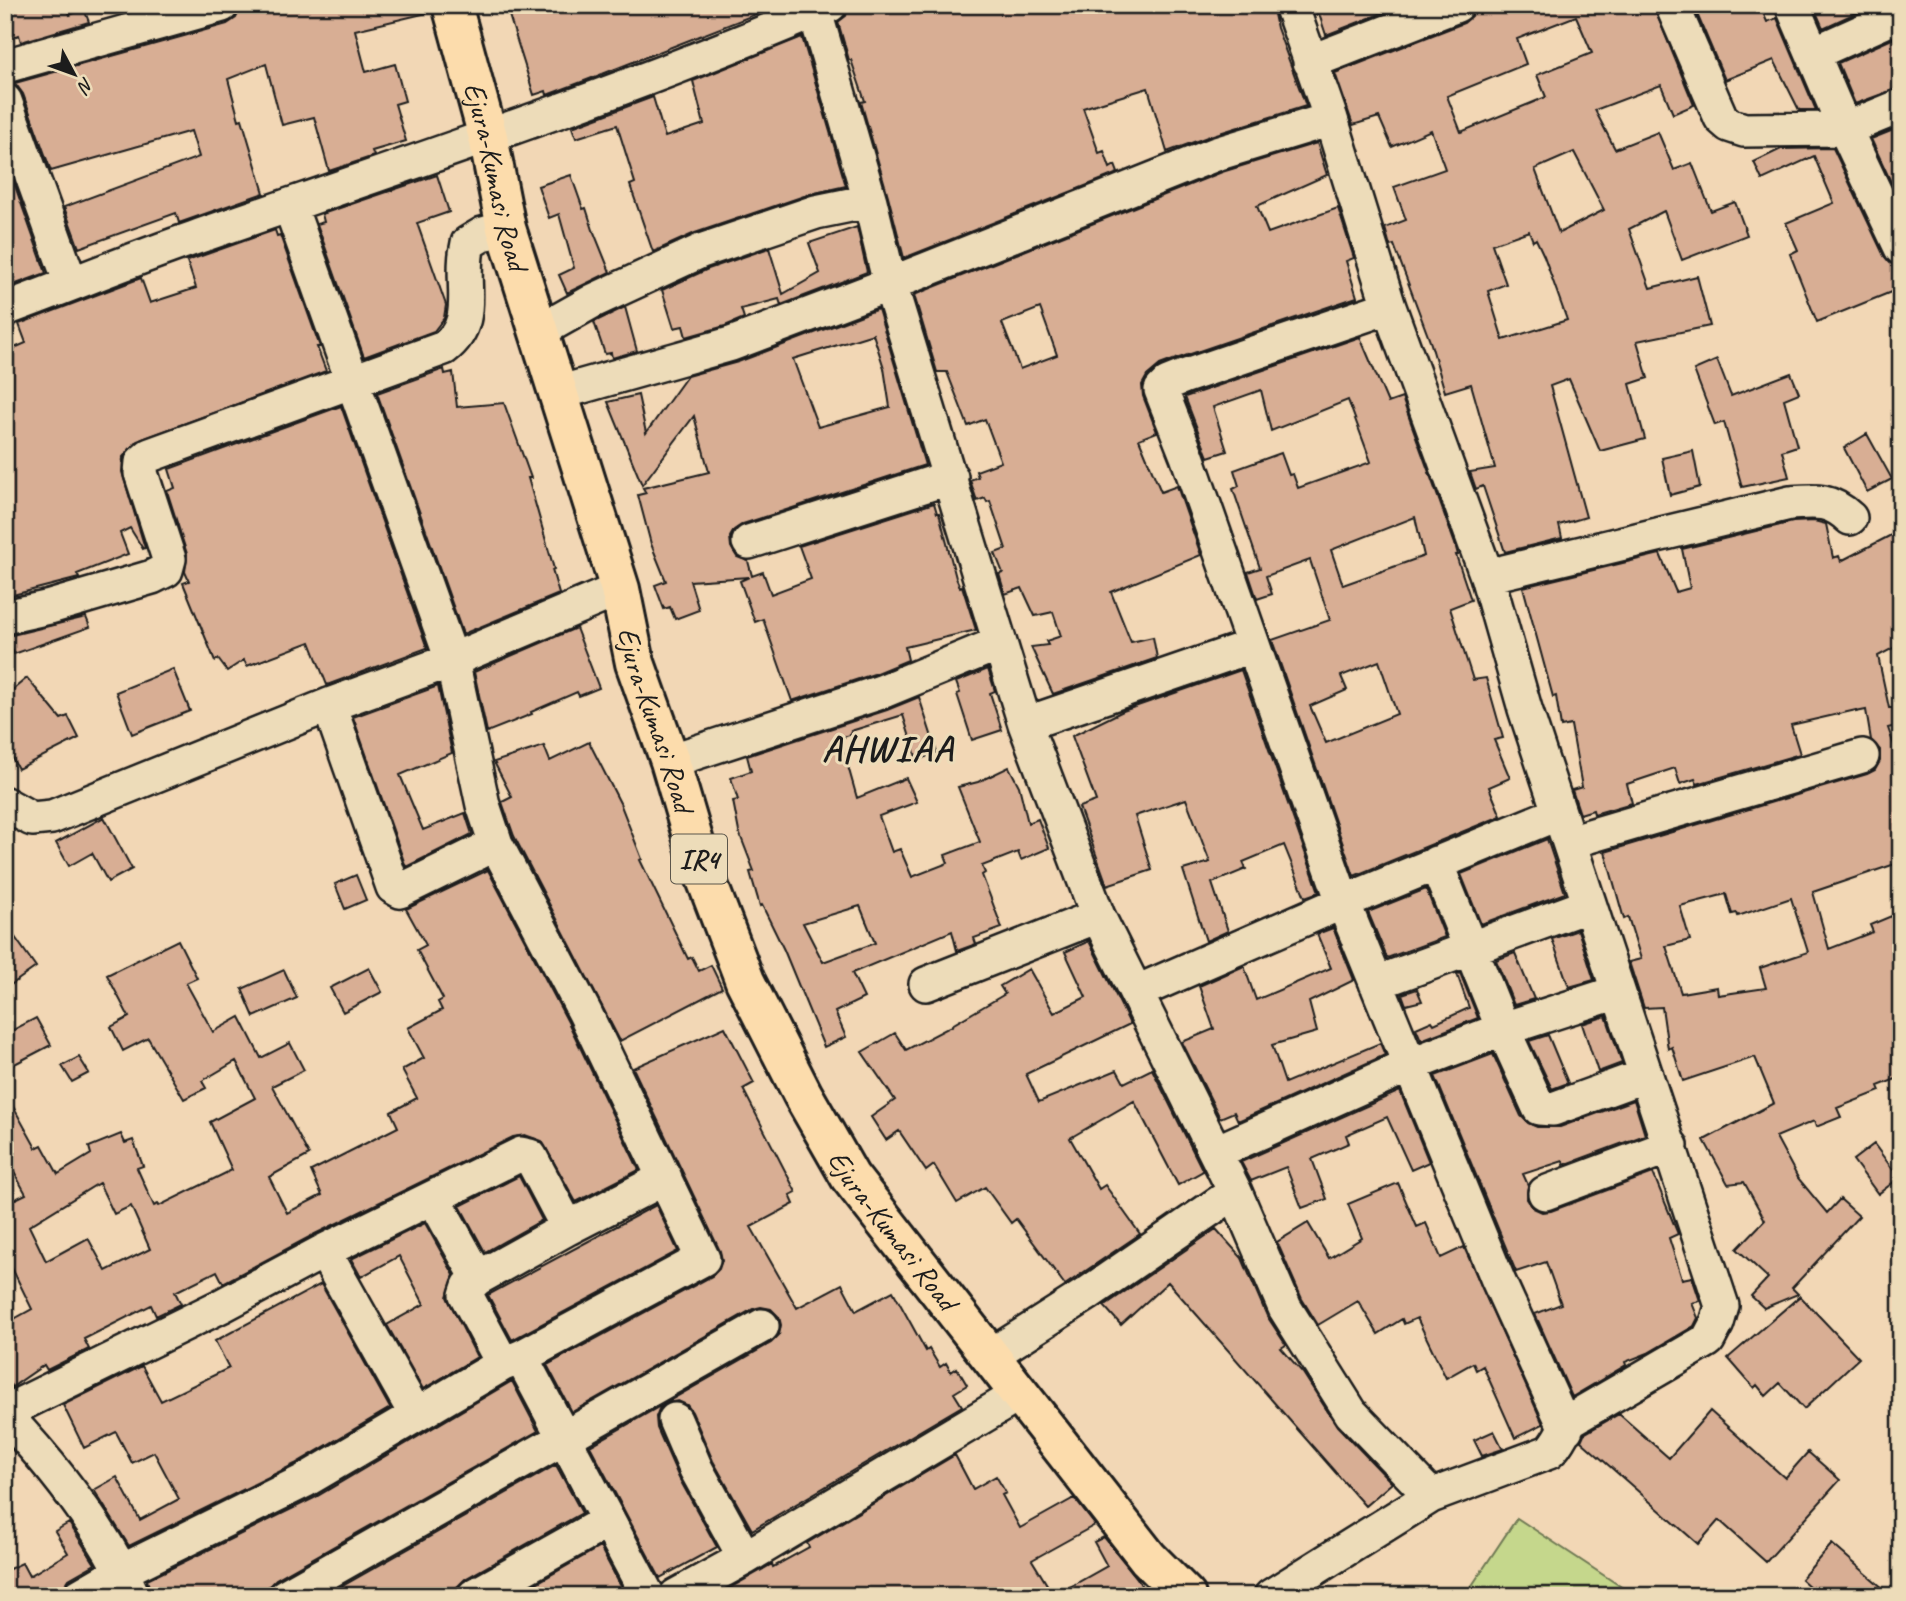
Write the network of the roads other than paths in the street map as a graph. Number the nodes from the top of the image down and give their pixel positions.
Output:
1 (222, 5) edge
2 (452, 5) edge
3 (1291, 5) edge
4 (1457, 5) edge
5 (1672, 5) edge
6 (1792, 5) edge
7 (819, 7) edge
8 (1901, 14) edge
9 (1814, 53) junction
10 (1310, 62) junction
11 (5, 66) edge
12 (5, 101) edge
13 (1901, 106) edge
14 (1331, 119) junction
15 (1845, 129) junction
16 (488, 137) junction
17 (870, 201) junction
18 (290, 205) junction
19 (506, 228) junction
20 (1901, 248) edge
21 (71, 284) junction
22 (890, 284) junction
23 (1388, 307) junction
24 (5, 309) edge
25 (538, 332) junction
26 (353, 382) junction
27 (558, 393) junction
28 (951, 477) junction
29 (1850, 518) dead end
30 (749, 542) dead end
31 (1487, 576) junction
32 (620, 589) junction
33 (5, 617) edge
34 (1000, 643) junction
35 (1252, 646) junction
36 (452, 660) junction
37 (329, 705) junction
38 (1025, 724) junction
39 (1862, 755) dead end
40 (670, 761) junction
41 (5, 804) edge
42 (1564, 828) junction
43 (496, 844) junction
44 (1436, 863) junction
45 (1343, 902) junction
46 (1589, 905) junction
47 (1098, 916) junction
48 (1471, 949) junction
49 (1376, 983) junction
50 (926, 984) dead end
51 (1137, 992) junction
52 (1618, 992) junction
53 (1503, 1030) junction
54 (1410, 1065) junction
55 (1646, 1075) junction
56 (1671, 1146) junction
57 (1216, 1152) junction
58 (665, 1178) junction
59 (1235, 1192) junction
60 (1545, 1193) dead end
61 (434, 1199) junction
62 (568, 1228) junction
63 (324, 1251) junction
64 (478, 1278) junction
65 (762, 1326) dead end
66 (990, 1356) junction
67 (512, 1361) junction
68 (1020, 1394) junction
69 (5, 1413) edge
70 (416, 1415) junction
71 (675, 1420) dead end
72 (1566, 1429) junction
73 (564, 1438) junction
74 (1431, 1496) junction
75 (608, 1521) junction
76 (745, 1558) junction
77 (127, 1583) edge
78 (79, 1596) edge
79 (285, 1596) edge
80 (474, 1596) edge
81 (648, 1596) edge
82 (676, 1596) edge
83 (1186, 1596) edge
84 (1272, 1596) edge

1 - 11 street
2 - 16 main road, Ejura-Kumasi Road / IR4
3 - 10 street
4 - 10 street
5 - 15 street
6 - 9 street
7 - 16 street
7 - 17 street
8 - 9 street
9 - 15 street
10 - 14 street
12 - 21 street
13 - 15 street
14 - 22 street
14 - 23 street
15 - 20 street
16 - 18 street
16 - 19 main road, Ejura-Kumasi Road / IR4
17 - 22 street
17 - 25 street
18 - 21 street
18 - 26 street
19 - 25 main road, Ejura-Kumasi Road / IR4
19 - 26 street
21 - 24 street
22 - 27 street
22 - 28 street
23 - 31 street
23 - 35 street
25 - 27 main road, Ejura-Kumasi Road / IR4
26 - 33 street
26 - 36 street
27 - 32 main road, Ejura-Kumasi Road / IR4
28 - 30 street
28 - 34 street
29 - 31 street
31 - 42 street
32 - 36 street
32 - 40 main road, Ejura-Kumasi Road / IR4
34 - 38 street
34 - 40 street
35 - 38 street
35 - 45 street
36 - 37 street
36 - 43 street
37 - 41 street
37 - 43 street
38 - 47 street
39 - 42 street
40 - 66 main road, Ejura-Kumasi Road / IR4
42 - 44 street
42 - 46 street
43 - 58 street
44 - 45 street
44 - 48 street
45 - 49 street
45 - 51 street
46 - 48 street
46 - 52 street
47 - 50 street
47 - 51 street
48 - 49 street
48 - 53 street
49 - 54 street
51 - 57 street
52 - 53 street
52 - 55 street
53 - 54 street
53 - 55 street
54 - 57 street
54 - 72 street
55 - 56 street
56 - 60 street
56 - 72 street
57 - 59 street
58 - 62 street
58 - 67 street
59 - 66 street
59 - 74 street
61 - 62 street
61 - 63 street
61 - 64 street
62 - 64 street
63 - 69 street
63 - 70 street
64 - 67 street
65 - 73 street
66 - 68 main road, Ejura-Kumasi Road / IR4
67 - 70 street
67 - 73 street
68 - 76 street
68 - 83 main road, Ejura-Kumasi Road / IR4
69 - 77 street
70 - 77 street
71 - 76 street
72 - 74 street
73 - 75 street
73 - 79 street
74 - 84 street
75 - 80 street
75 - 81 street
76 - 82 street
77 - 78 street

